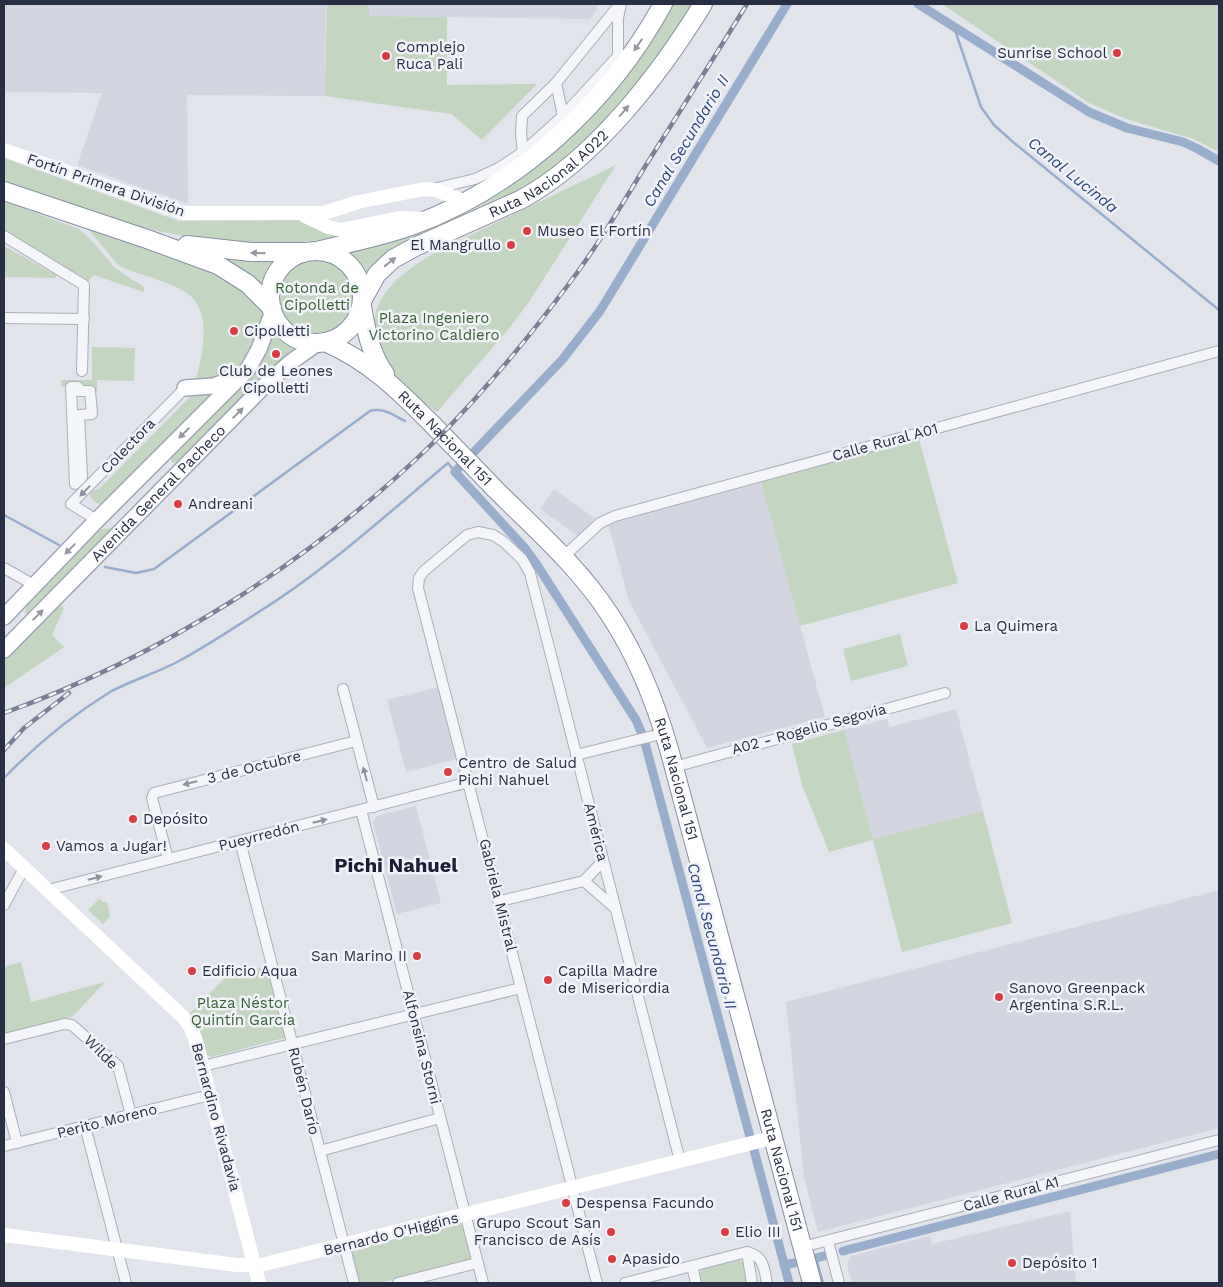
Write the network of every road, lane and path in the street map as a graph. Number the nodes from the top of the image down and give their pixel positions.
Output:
1 (621, 4) edge
2 (663, 4) edge
3 (703, 4) edge
4 (618, 64) junction
5 (556, 83) junction
6 (563, 116) junction
7 (4, 150) edge
8 (523, 152) junction
9 (430, 189) junction
10 (4, 191) edge
11 (464, 201) junction
12 (340, 209) junction
13 (300, 214) junction
14 (428, 219) junction
15 (347, 230) junction
16 (4, 236) edge
17 (146, 239) junction
18 (311, 251) junction
19 (362, 303) junction
20 (272, 309) junction
21 (4, 318) edge
22 (84, 319) junction
23 (322, 342) junction
24 (1219, 350) edge
25 (248, 369) junction
26 (82, 371) dead end
27 (394, 386) junction
28 (185, 388) joint
29 (147, 470) junction
30 (82, 478) joint
31 (165, 487) junction
32 (97, 520) junction
33 (474, 533) joint
34 (562, 557) junction
35 (4, 568) edge
36 (34, 585) junction
37 (4, 618) edge
38 (20, 633) junction
39 (4, 650) edge
40 (343, 689) dead end
41 (945, 693) dead end
42 (664, 733) junction
43 (356, 741) junction
44 (576, 755) junction
45 (674, 767) junction
46 (469, 782) junction
47 (374, 807) junction
48 (361, 810) junction
49 (240, 841) junction
50 (4, 849) edge
51 (168, 860) junction
52 (603, 861) junction
53 (24, 868) junction
54 (584, 881) junction
55 (48, 890) junction
56 (500, 901) junction
57 (4, 905) edge
58 (615, 908) junction
59 (522, 988) junction
60 (414, 1014) junction
61 (4, 1039) edge
62 (292, 1044) junction
63 (203, 1066) junction
64 (4, 1092) edge
65 (210, 1095) junction
66 (131, 1115) junction
67 (440, 1118) junction
68 (85, 1126) junction
69 (772, 1138) junction
70 (1219, 1140) edge
71 (17, 1143) junction
72 (4, 1146) edge
73 (320, 1151) junction
74 (680, 1161) junction
75 (572, 1188) junction
76 (465, 1215) junction
77 (4, 1235) edge
78 (828, 1241) junction
79 (344, 1246) junction
80 (802, 1247) junction
81 (117, 1250) junction
82 (747, 1252) junction
83 (477, 1263) junction
84 (254, 1266) junction
85 (692, 1266) junction
86 (126, 1283) edge
87 (259, 1283) edge
88 (354, 1283) edge
89 (398, 1283) edge
90 (483, 1283) edge
91 (597, 1283) edge
92 (625, 1283) edge
93 (696, 1283) edge
94 (752, 1283) edge
95 (767, 1283) edge
96 (812, 1283) edge
97 (839, 1283) edge

1 - 4 street
1 - 5 street
2 -> 4 highway, Ruta Nacional A022
19 -> 3 highway, Ruta Nacional A022
4 - 6 street
4 - 11 highway, Ruta Nacional A022
5 - 6 street
5 - 8 street
6 - 8 street
7 - 13 main road, Fortín Primera División
8 - 9 street
9 - 11 main road, Fortín Primera División
9 - 12 main road, Fortín Primera División
10 - 17 highway
11 - 14 highway, Ruta Nacional A022
12 - 13 main road, Fortín Primera División
12 - 15 main road
13 - 15 main road, Fortín Primera División
14 - 15 main road, Fortín Primera División
14 - 18 highway, Ruta Nacional A022
16 - 22 street
18 -> 17 highway
17 - 20 highway
18 - 19 highway
18 - 20 highway
19 - 23 highway
19 - 27 highway, Ruta Nacional 151
20 - 23 highway
20 - 25 main road, Avenida General Pacheco
21 - 22 street
22 - 26 street
23 - 27 highway, Ruta Nacional 151
31 -> 23 main road, Avenida General Pacheco
24 - 34 street, Calle Rural A01
25 - 28 main road
25 -> 29 main road, Avenida General Pacheco
27 - 34 highway, Ruta Nacional 151
28 -> 32 street, Colectora
29 - 31 main road
29 - 32 main road, Avenida General Pacheco
30 - 30 street
31 - 32 main road
38 -> 31 main road, Avenida General Pacheco
32 -> 36 main road, Avenida General Pacheco
33 - 44 street, América
33 - 46 street, Gabriela Mistral
34 - 42 highway, Ruta Nacional 151
35 - 36 street
36 - 37 main road, Avenida General Pacheco
37 - 38 main road
38 - 39 main road, Avenida General Pacheco
40 - 43 street
41 - 45 street, A02 - Rogelio Segovia
42 - 44 street
42 - 45 highway, Ruta Nacional 151
47 -> 43 street
43 -> 51 street, 3 de Octubre
44 - 52 street, América
45 - 69 highway, Ruta Nacional 151
46 - 47 street, Pueyrredón
46 - 56 street, Gabriela Mistral
47 - 48 street, Pueyrredón
49 -> 48 street, Pueyrredón
48 - 60 street, Alfonsina Storni
49 - 51 street, Pueyrredón
49 - 62 street, Rubén Darío
50 - 53 main road, Bernardino Rivadavia
55 -> 51 street, Pueyrredón
52 - 54 street
52 - 58 street, América
53 - 55 main road, Bernardino Rivadavia
53 - 57 street
54 - 56 street
54 - 58 street
55 - 63 main road, Bernardino Rivadavia
56 - 59 street, Gabriela Mistral
58 - 74 street, América
59 - 60 street
59 - 75 street, Gabriela Mistral
60 - 62 street
60 - 67 street, Alfonsina Storni
61 - 66 street, Wilde
62 - 63 street
62 - 73 street, Rubén Darío
63 - 65 main road, Bernardino Rivadavia
64 - 71 street
65 - 66 street, Perito Moreno
65 - 84 main road, Bernardino Rivadavia
66 - 68 street, Perito Moreno
67 - 73 street
67 - 76 street, Alfonsina Storni
68 - 71 street, Perito Moreno
68 - 81 street
69 - 74 main road, Bernardo O'Higgins
69 - 80 highway, Ruta Nacional 151
70 - 78 street, Calle Rural A1
71 - 72 street, Perito Moreno
73 - 79 street, Rubén Darío
74 - 75 main road, Bernardo O'Higgins
75 - 76 main road, Bernardo O'Higgins
75 - 91 street, Gabriela Mistral
76 - 79 main road, Bernardo O'Higgins
76 - 83 street, Alfonsina Storni
77 - 81 main road, Bernardo O'Higgins
78 - 80 street, Calle Rural A1
78 - 97 street
79 - 84 main road, Bernardo O'Higgins
79 - 88 street, Rubén Darío
80 - 96 highway, Ruta Nacional 151
81 - 84 main road, Bernardo O'Higgins
81 - 86 street
82 - 85 street
82 - 94 street
82 - 95 street
83 - 89 street
83 - 90 street, Alfonsina Storni
84 - 87 main road, Bernardino Rivadavia
85 - 92 street
85 - 93 street

